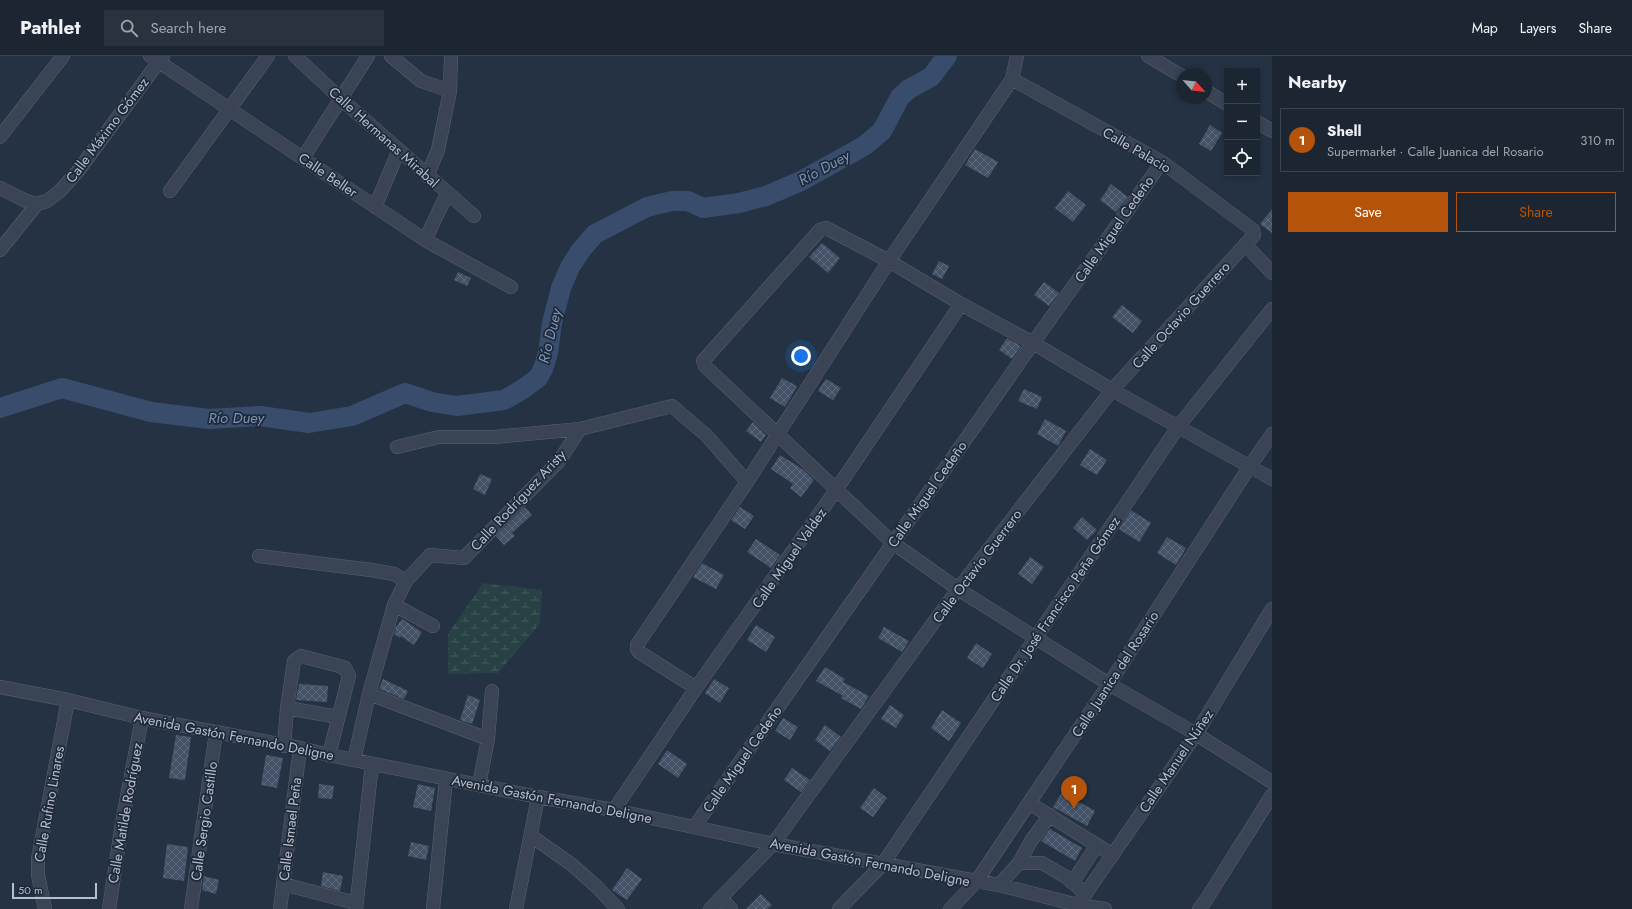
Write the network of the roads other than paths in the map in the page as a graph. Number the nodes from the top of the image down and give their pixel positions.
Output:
1 (63, 56) edge
2 (268, 56) edge
3 (295, 56) edge
4 (368, 56) edge
5 (391, 56) edge
6 (451, 56) edge
7 (1017, 56) edge
8 (1148, 56) edge
9 (157, 58) edge
10 (1176, 72) edge
11 (1012, 79) junction
12 (450, 91) junction
13 (1212, 95) edge
14 (341, 99) junction
15 (1224, 102) edge
16 (229, 109) junction
17 (1260, 124) edge
18 (1272, 131) edge
19 (0, 137) edge
20 (399, 150) junction
21 (303, 158) junction
22 (1162, 162) junction
23 (427, 176) junction
24 (0, 188) edge
25 (170, 191) dead end
26 (447, 194) junction
27 (42, 203) junction
28 (375, 207) junction
29 (474, 216) dead end
30 (1254, 232) joint
31 (425, 240) junction
32 (1245, 244) junction
33 (0, 250) edge
34 (889, 261) junction
35 (1272, 273) edge
36 (511, 287) dead end
37 (961, 304) junction
38 (1272, 308) edge
39 (1033, 343) junction
40 (1112, 390) junction
41 (1178, 427) junction
42 (580, 429) junction
43 (778, 434) junction
44 (1272, 434) edge
45 (397, 447) dead end
46 (1250, 466) junction
47 (1272, 479) edge
48 (747, 482) junction
49 (836, 490) junction
50 (893, 543) junction
51 (259, 556) dead end
52 (406, 581) junction
53 (958, 589) junction
54 (394, 605) junction
55 (1272, 609) edge
56 (433, 626) dead end
57 (1036, 637) junction
58 (1110, 684) junction
59 (0, 687) edge
60 (696, 688) junction
61 (492, 691) dead end
62 (369, 694) junction
63 (68, 700) junction
64 (287, 708) junction
65 (338, 717) junction
66 (142, 718) junction
67 (216, 732) junction
68 (1196, 734) junction
69 (488, 739) junction
70 (284, 746) junction
71 (300, 748) junction
72 (329, 755) junction
73 (354, 760) junction
74 (372, 764) junction
75 (446, 779) junction
76 (1272, 782) edge
77 (479, 785) junction
78 (1272, 796) edge
79 (538, 797) junction
80 (1029, 803) junction
81 (614, 810) junction
82 (1050, 815) junction
83 (695, 826) junction
84 (531, 836) junction
85 (773, 844) junction
86 (1097, 845) junction
87 (1113, 855) junction
88 (1019, 863) junction
89 (882, 865) junction
90 (976, 882) junction
91 (1072, 883) junction
92 (283, 884) junction
93 (999, 885) junction
94 (720, 898) junction
95 (1080, 903) edge
96 (356, 906) edge
97 (45, 909) edge
98 (109, 909) edge
99 (192, 909) edge
100 (280, 909) edge
101 (433, 909) edge
102 (516, 909) edge
103 (618, 909) edge
104 (710, 909) edge
105 (730, 909) edge
106 (839, 909) edge
107 (950, 909) edge
108 (1105, 909) edge
109 (1199, 909) edge

1 - 19 street
2 - 16 street
3 - 14 street, Calle Hermanas Mirabal
4 - 14 street
5 - 12 street
6 - 12 street
7 - 11 street
8 - 10 street
9 - 16 street, Calle Beller
9 - 27 street, Calle Máximo Gómez
11 - 22 street, Calle Palacio
11 - 34 street
12 - 23 street
13 - 15 street
14 - 20 street, Calle Hermanas Mirabal
14 - 21 street
16 - 21 street, Calle Beller
16 - 25 street
17 - 18 street
20 - 23 street, Calle Hermanas Mirabal
20 - 28 street
21 - 28 street, Calle Beller
22 - 30 street, Calle Palacio
22 - 39 street, Calle Miguel Cedeño
23 - 26 street, Calle Hermanas Mirabal
24 - 27 street
26 - 29 street, Calle Hermanas Mirabal
26 - 31 street
27 - 33 street, Calle Máximo Gómez
28 - 31 street, Calle Beller
30 - 32 street, Calle Octavio Guerrero
31 - 36 street, Calle Beller
32 - 35 street
32 - 40 street, Calle Octavio Guerrero
34 - 37 street
34 - 43 street
34 - 43 street
37 - 39 street
37 - 49 street, Calle Miguel Valdez
38 - 41 street, Calle Dr. José Francisco Peña Gómez
39 - 40 street
39 - 50 street, Calle Miguel Cedeño
40 - 41 street
40 - 53 street, Calle Octavio Guerrero
41 - 46 street
41 - 57 street, Calle Dr. José Francisco Peña Gómez
42 - 45 street
42 - 48 street
42 - 52 street, Calle Rodríguez Aristy
43 - 48 street
43 - 49 street
44 - 46 street, Calle Juanica del Rosario
46 - 47 street
46 - 58 street, Calle Juanica del Rosario
48 - 60 street
49 - 50 street
49 - 60 street, Calle Miguel Valdez
50 - 53 street
50 - 83 street, Calle Miguel Cedeño
51 - 52 street
52 - 54 street, Calle Rodríguez Aristy
53 - 57 street
53 - 85 street, Calle Octavio Guerrero
54 - 56 street
54 - 62 street, Calle Rodríguez Aristy
55 - 68 street, Calle Manuel Núñez
57 - 58 street
57 - 89 street, Calle Dr. José Francisco Peña Gómez
58 - 68 street
58 - 80 street, Calle Juanica del Rosario
59 - 63 street, Avenida Gastón Fernando Deligne
60 - 81 street, Calle Miguel Valdez
61 - 69 street
62 - 69 street
62 - 73 street, Calle Rodríguez Aristy
63 - 66 street, Avenida Gastón Fernando Deligne
63 - 97 street, Calle Rufino Linares
64 - 65 street
64 - 65 street
64 - 70 street
65 - 72 street
66 - 67 street, Avenida Gastón Fernando Deligne
66 - 98 street, Calle Matilde Rodríguez
67 - 70 street, Avenida Gastón Fernando Deligne
67 - 99 street, Calle Sergio Castillo
68 - 76 street
68 - 87 street, Calle Manuel Núñez
69 - 77 street
70 - 71 street, Avenida Gastón Fernando Deligne
71 - 72 street, Avenida Gastón Fernando Deligne
71 - 92 street, Calle Ismael Peña
72 - 73 street, Avenida Gastón Fernando Deligne
73 - 74 street, Avenida Gastón Fernando Deligne
74 - 75 street, Avenida Gastón Fernando Deligne
74 - 96 street
75 - 77 street, Avenida Gastón Fernando Deligne
75 - 101 street
77 - 79 street, Avenida Gastón Fernando Deligne
78 - 109 street
79 - 81 street, Avenida Gastón Fernando Deligne
79 - 84 street
80 - 82 street
80 - 90 street, Calle Juanica del Rosario
81 - 83 street, Avenida Gastón Fernando Deligne
82 - 86 street
82 - 88 street
83 - 85 street, Avenida Gastón Fernando Deligne
84 - 102 street
84 - 103 street
85 - 89 street, Avenida Gastón Fernando Deligne
85 - 94 street, Calle Octavio Guerrero
86 - 87 street
86 - 91 street
87 - 95 street, Calle Manuel Núñez
88 - 91 street
88 - 93 street
89 - 90 street, Avenida Gastón Fernando Deligne
89 - 106 street, Calle Dr. José Francisco Peña Gómez
90 - 93 street, Avenida Gastón Fernando Deligne
90 - 107 street, Calle Juanica del Rosario
91 - 95 street
92 - 96 street
92 - 100 street, Calle Ismael Peña
93 - 95 street, Avenida Gastón Fernando Deligne
94 - 104 street, Calle Octavio Guerrero
94 - 105 street
95 - 108 street, Avenida Gastón Fernando Deligne

